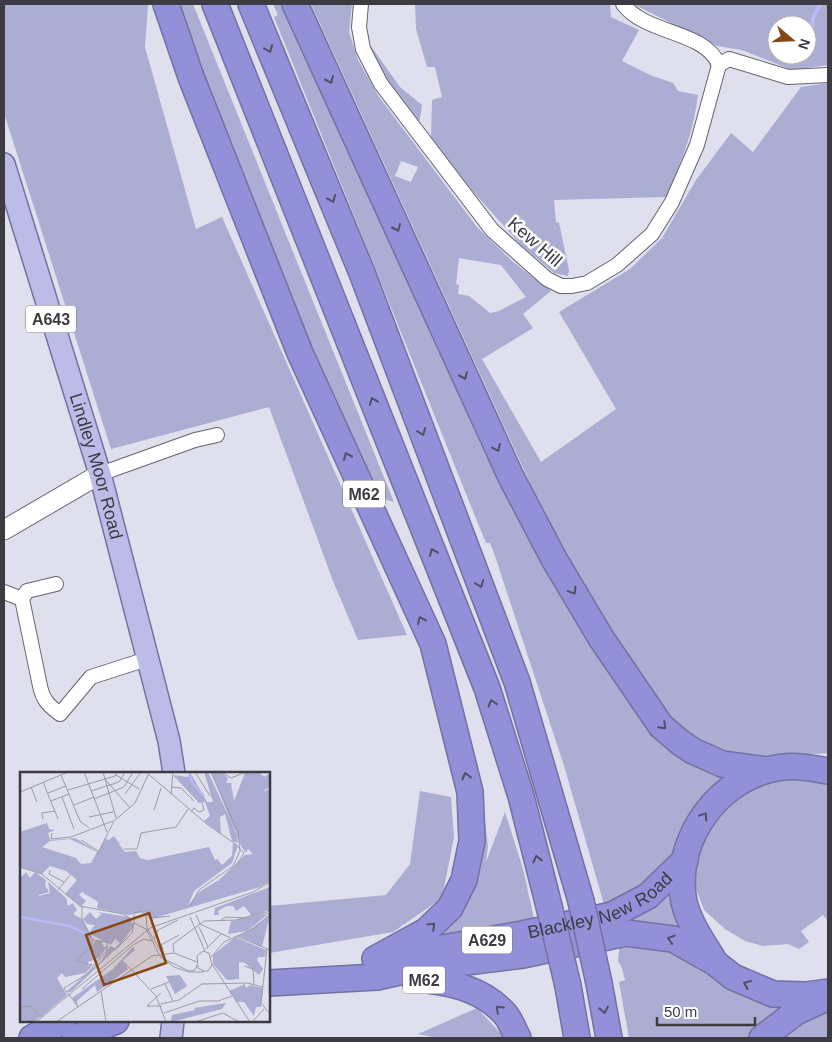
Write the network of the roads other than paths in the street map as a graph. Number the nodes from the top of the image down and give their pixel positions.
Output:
1 (166, 4) edge
2 (215, 4) edge
3 (251, 4) edge
4 (295, 4) edge
5 (361, 4) edge
6 (623, 4) edge
7 (719, 65) junction
8 (828, 75) edge
9 (4, 164) edge
10 (218, 435) dead end
11 (100, 474) junction
12 (4, 530) edge
13 (56, 584) dead end
14 (4, 592) edge
15 (22, 599) junction
16 (148, 660) junction
17 (828, 758) edge
18 (801, 766) junction
19 (767, 770) junction
20 (828, 771) edge
21 (174, 772) edge
22 (685, 860) junction
23 (714, 962) junction
24 (270, 968) edge
25 (376, 968) junction
26 (270, 983) edge
27 (828, 992) edge
28 (828, 997) edge
29 (60, 1022) edge
30 (114, 1022) edge
31 (32, 1038) edge
32 (75, 1038) edge
33 (518, 1038) edge
34 (577, 1038) edge
35 (608, 1038) edge
36 (762, 1038) edge

25 -> 1 highway, M62
34 -> 2 highway, M62, bridge
3 -> 35 highway, bridge
4 -> 19 highway
5 - 7 street, Kew Hill
6 - 7 street
7 - 8 street
9 - 11 main road, Lindley Moor Road / A643
10 - 11 street
11 - 12 street
11 - 16 main road, Lindley Moor Road / A643
13 - 15 street
14 - 15 street
15 - 16 street
16 - 21 main road, Lindley Moor Road / A643
17 - 18 street
18 - 19 highway, Blackley New Road / A629
18 - 20 highway, Blackley New Road / A629
22 -> 19 highway, Blackley New Road / A629
22 - 23 highway, Blackley New Road / A629
22 - 25 highway, Blackley New Road / A629
23 -> 25 highway, Blackley New Road / A629
27 -> 23 highway, Blackley New Road / A629
24 - 25 highway, Blackley New Road / A629
25 - 26 highway, Blackley New Road / A629
33 -> 25 highway, M62
28 - 36 highway
29 - 31 highway
30 - 32 highway

